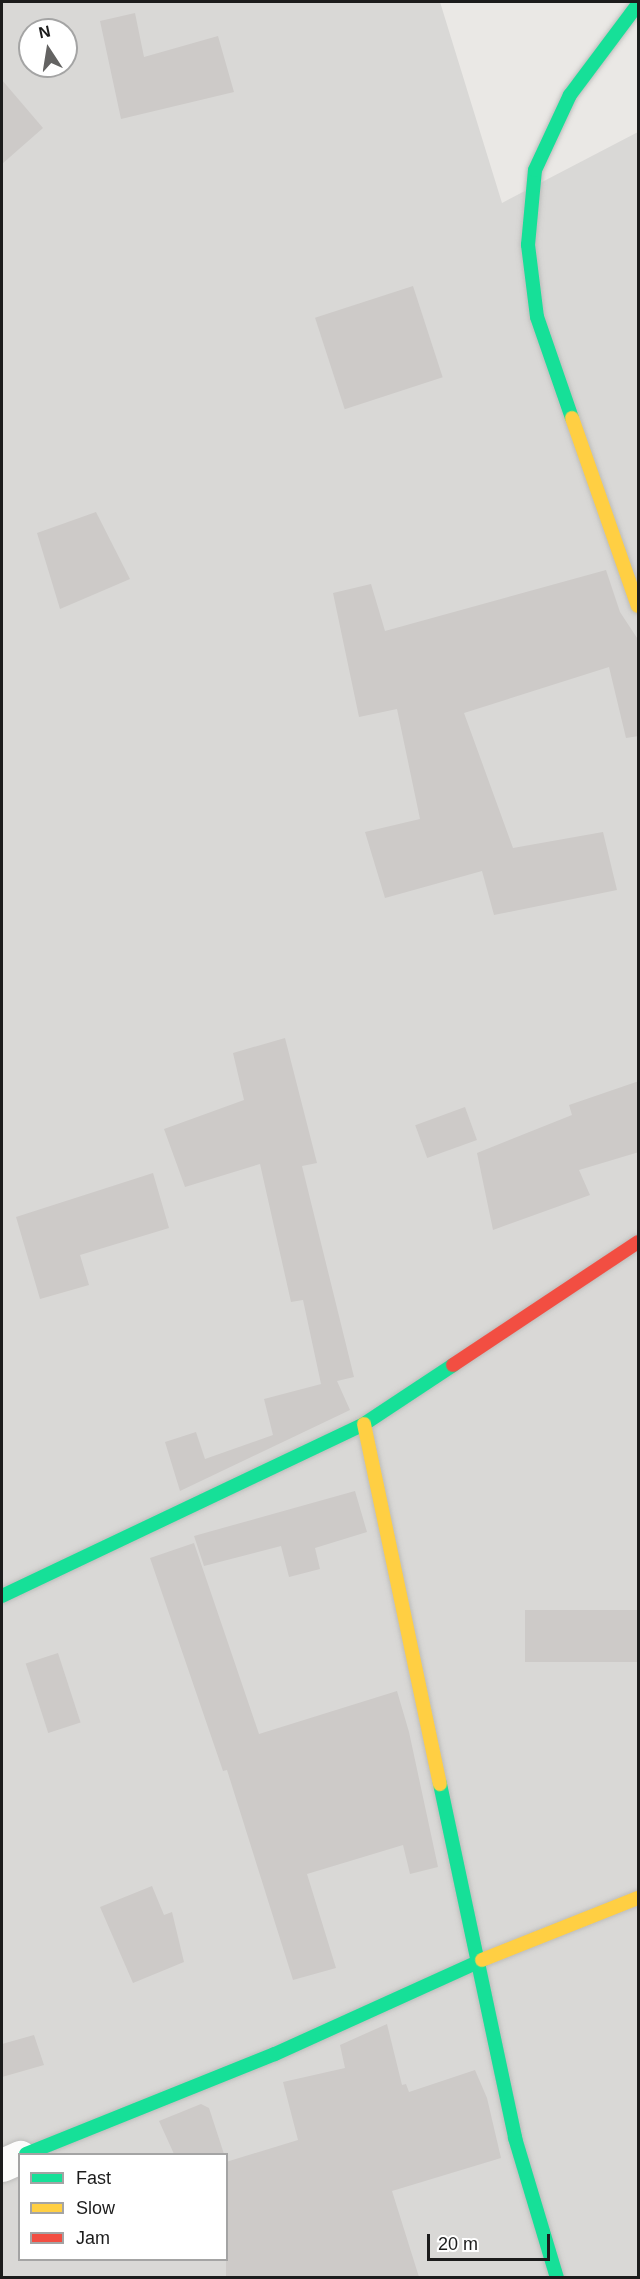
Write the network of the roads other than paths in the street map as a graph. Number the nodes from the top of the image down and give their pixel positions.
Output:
1 (639, 4) edge
2 (639, 606) edge
3 (639, 1242) edge
4 (364, 1424) junction
5 (2, 1596) edge
6 (639, 1898) edge
7 (477, 1965) junction
8 (28, 2153) edge
9 (18, 2158) edge
10 (2, 2164) edge
11 (557, 2277) edge

1 - 2 street
3 - 4 street
4 - 5 street
4 - 7 street
6 - 7 street
7 - 8 street
7 - 11 street
9 - 10 street

